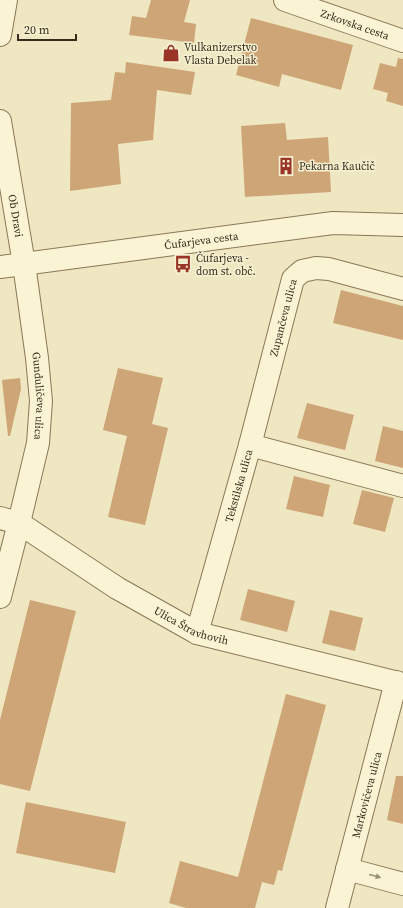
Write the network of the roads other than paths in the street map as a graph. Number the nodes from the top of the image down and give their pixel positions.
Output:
1 (6, 0) edge
2 (285, 0) edge
3 (0, 35) edge
4 (403, 41) edge
5 (0, 121) edge
6 (403, 224) edge
7 (24, 264) junction
8 (0, 267) edge
9 (403, 289) edge
10 (250, 445) junction
11 (403, 486) edge
12 (10, 521) edge
13 (0, 597) edge
14 (197, 633) junction
15 (399, 683) edge
16 (347, 869) junction
17 (403, 884) edge
18 (337, 908) edge

1 - 3 street
2 - 4 street, Zrkovska cesta
5 - 7 street, Ob Dravi
6 - 7 street, Čufarjeva cesta
7 - 8 street, Čufarjeva cesta
7 - 12 street, Gunduličeva ulica
9 - 10 street, Zupančeva ulica
10 - 11 street, Tekstilska ulica
10 - 14 street, Tekstilska ulica
12 - 13 street, Gunduličeva ulica
12 - 14 street, Ulica Štravhovih
14 - 15 street, Ulica Štravhovih
15 - 16 street, Markovičeva ulica
16 -> 17 street
16 - 18 street, Markovičeva ulica

